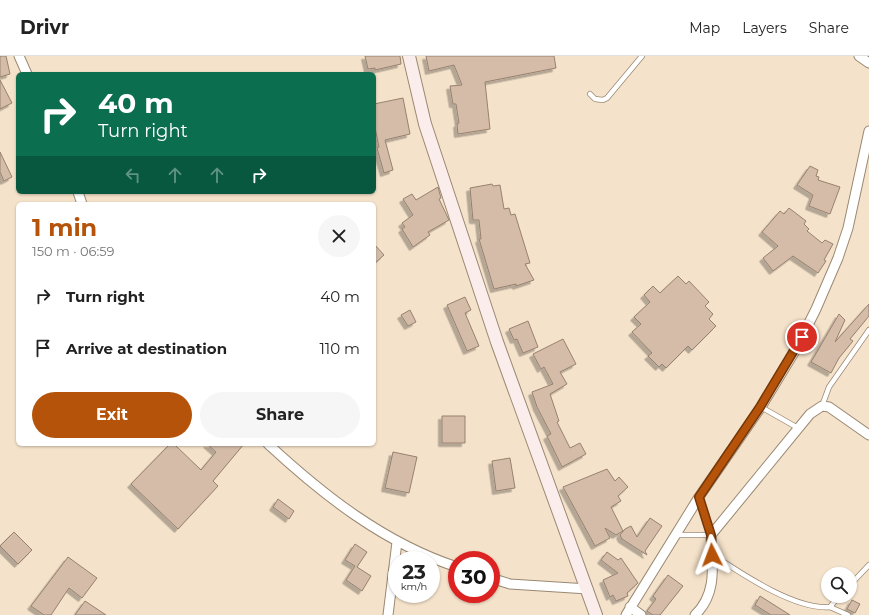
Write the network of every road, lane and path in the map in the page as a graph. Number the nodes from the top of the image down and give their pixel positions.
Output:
1 (19, 56) edge
2 (409, 56) edge
3 (642, 56) edge
4 (859, 56) edge
5 (869, 63) edge
6 (26, 72) edge
7 (590, 94) dead end
8 (869, 131) edge
9 (869, 330) edge
10 (822, 406) junction
11 (760, 407) junction
12 (798, 428) junction
13 (869, 434) edge
14 (270, 446) edge
15 (699, 497) junction
16 (675, 535) junction
17 (711, 535) junction
18 (397, 542) junction
19 (712, 555) junction
20 (448, 564) edge
21 (869, 565) edge
22 (857, 578) edge
23 (500, 581) edge
24 (588, 589) junction
25 (833, 603) edge
26 (830, 607) junction
27 (628, 611) edge
28 (388, 615) edge
29 (596, 615) edge
30 (641, 615) edge
31 (695, 615) edge
32 (848, 615) edge

1 - 6 street
2 - 24 street
3 - 7 lane
4 - 5 street
8 - 11 street
9 - 10 lane
10 - 12 street
10 - 13 street
11 - 12 lane
11 - 15 street
12 - 17 street
14 - 18 street
15 - 16 street
15 - 17 lane
16 - 17 lane
16 - 27 street
17 - 19 street
18 - 20 street
18 - 28 street
19 - 26 lane
19 - 31 street
21 - 22 lane
23 - 24 street
24 - 29 street
25 - 26 lane
26 - 32 lane
27 - 30 street

